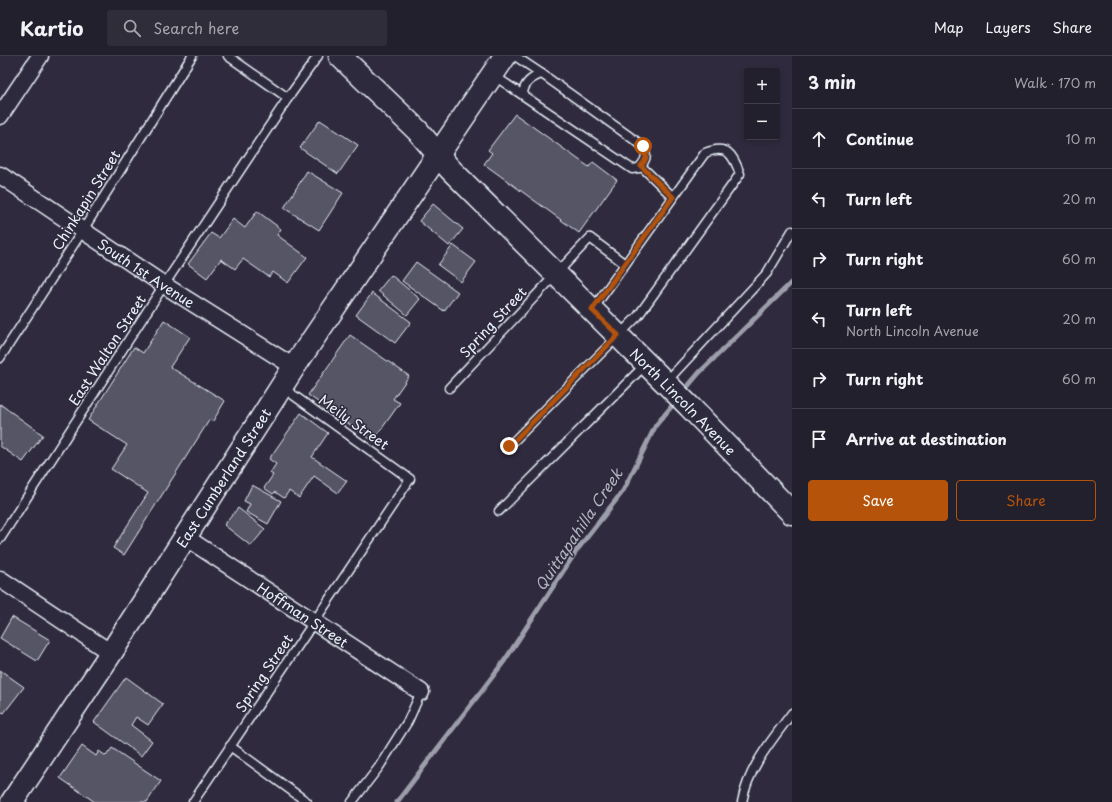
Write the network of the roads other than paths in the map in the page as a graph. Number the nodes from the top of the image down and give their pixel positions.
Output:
1 (40, 56) edge
2 (192, 56) edge
3 (228, 56) edge
4 (318, 56) edge
5 (340, 56) edge
6 (505, 56) edge
7 (515, 56) edge
8 (492, 74) junction
9 (542, 74) junction
10 (523, 95) junction
11 (288, 98) junction
12 (0, 116) edge
13 (438, 155) junction
14 (641, 166) junction
15 (0, 175) edge
16 (673, 197) junction
17 (83, 230) junction
18 (792, 231) edge
19 (625, 264) junction
20 (556, 274) junction
21 (164, 285) junction
22 (592, 310) junction
23 (618, 335) junction
24 (0, 358) edge
25 (646, 363) junction
26 (294, 367) junction
27 (282, 386) junction
28 (669, 386) junction
29 (449, 388) dead end
30 (509, 446) dead end
31 (410, 479) joint
32 (499, 511) dead end
33 (791, 511) edge
34 (186, 536) junction
35 (0, 539) edge
36 (0, 579) edge
37 (314, 622) junction
38 (111, 653) junction
39 (421, 692) joint
40 (792, 713) edge
41 (230, 746) junction
42 (12, 802) edge
43 (193, 802) edge
44 (307, 802) edge
45 (352, 802) edge
46 (742, 802) edge

1 - 12 street
2 - 17 lane, Chinkapin Street
3 - 11 lane
4 - 11 lane, East Walton Street
5 - 13 main road, North Lincoln Avenue
6 - 8 main road, East Cumberland Street
7 - 9 lane
8 - 10 lane
8 - 13 main road, East Cumberland Street
9 - 10 lane
9 - 14 lane
10 - 14 lane
11 - 21 lane, East Walton Street
13 - 20 main road, North Lincoln Avenue
13 - 26 main road, East Cumberland Street
14 - 16 lane
15 - 17 street, South 1st Avenue
16 - 19 lane
16 - 23 lane
17 - 21 street, South 1st Avenue
17 - 24 lane, Chinkapin Street
18 - 28 lane
19 - 20 lane, Spring Street
19 - 22 lane
20 - 22 main road, North Lincoln Avenue
20 - 29 lane, Spring Street
21 - 26 street, South 1st Avenue
21 - 35 lane, East Walton Street
22 - 23 main road, North Lincoln Avenue
23 - 25 main road, North Lincoln Avenue
23 - 30 lane
25 - 28 main road, North Lincoln Avenue
25 - 32 lane
26 - 27 main road, East Cumberland Street
27 - 31 lane, Meily Street
27 - 34 main road, East Cumberland Street
28 - 33 main road, North Lincoln Avenue
31 - 37 lane, Spring Street
34 - 37 street, Hoffman Street
34 - 38 main road, East Cumberland Street
36 - 38 street
37 - 39 street, Hoffman Street
37 - 41 lane, Spring Street
38 - 42 main road, East Cumberland Street
39 - 45 lane
40 - 46 lane
41 - 43 lane, Spring Street
41 - 44 lane

